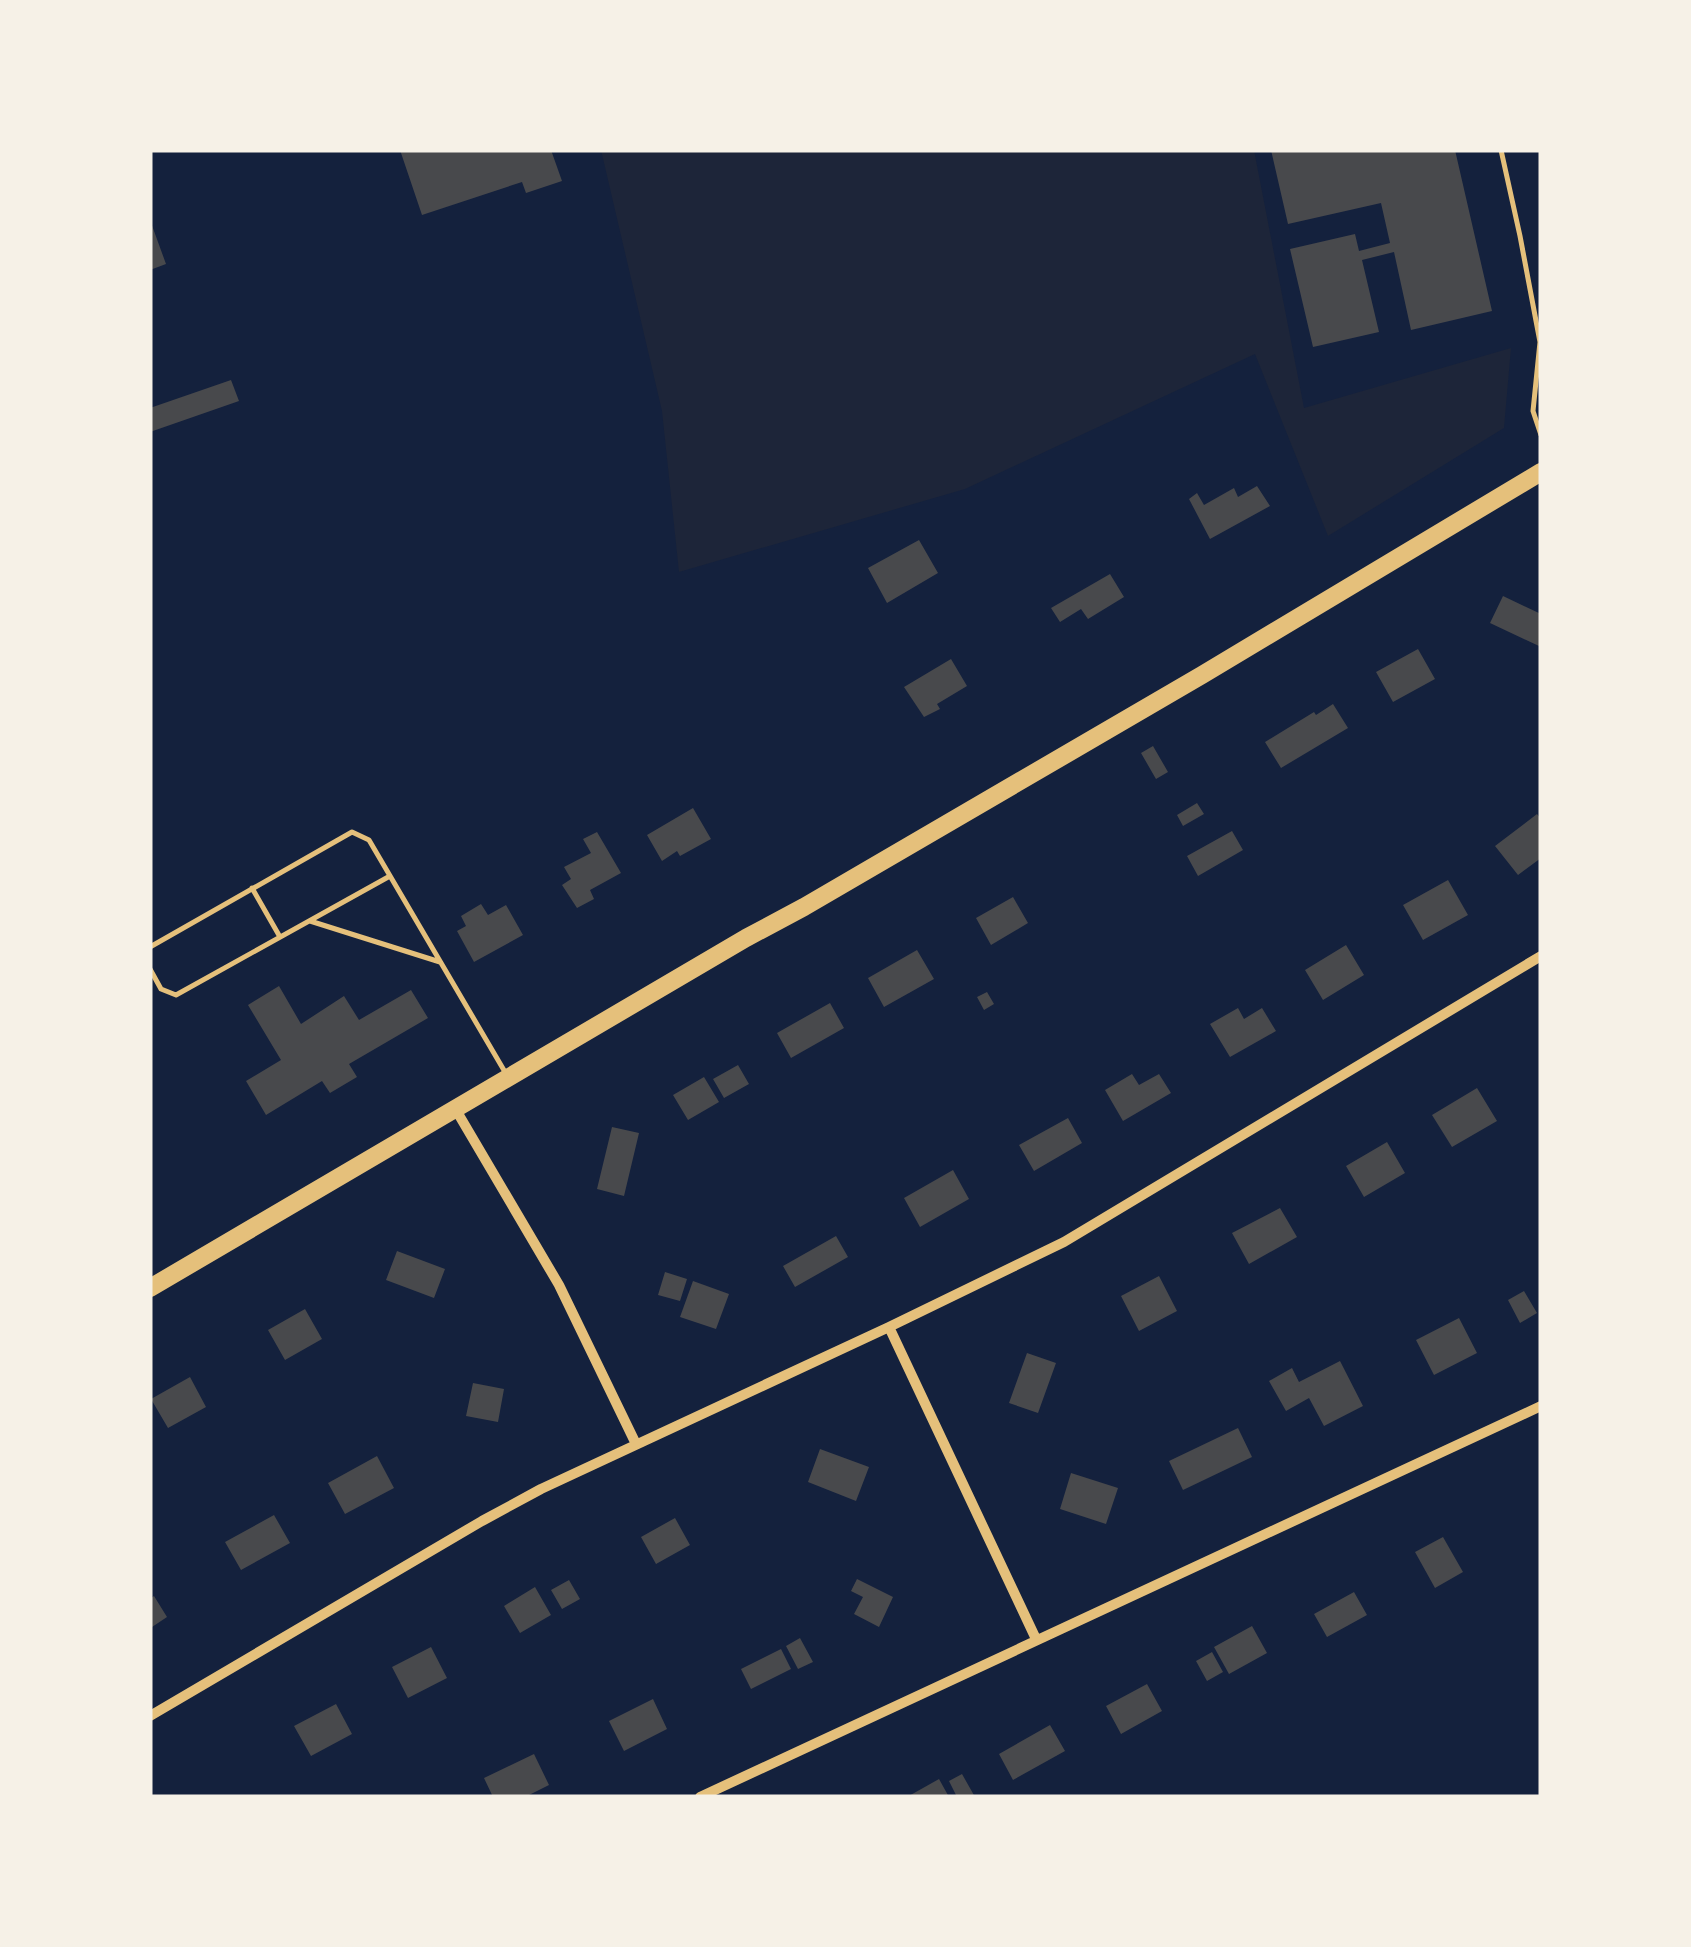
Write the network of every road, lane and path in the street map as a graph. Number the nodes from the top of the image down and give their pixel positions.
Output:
1 (1500, 150) edge
2 (1538, 316) edge
3 (1541, 435) edge
4 (1541, 472) edge
5 (390, 876) junction
6 (252, 888) junction
7 (310, 921) junction
8 (280, 938) junction
9 (150, 946) edge
10 (1541, 956) edge
11 (440, 962) junction
12 (150, 969) edge
13 (509, 1079) junction
14 (456, 1110) junction
15 (150, 1288) edge
16 (890, 1327) junction
17 (1541, 1406) edge
18 (636, 1444) junction
19 (1036, 1639) junction
20 (150, 1716) edge
21 (700, 1797) edge

1 - 2 lane
2 - 3 lane
4 - 13 main road
5 - 6 lane
5 - 7 lane
5 - 11 lane
6 - 8 lane
6 - 9 lane
7 - 8 lane
7 - 11 lane
8 - 12 lane
10 - 16 street
11 - 13 lane
13 - 14 main road
14 - 15 main road
14 - 18 street
16 - 18 street
16 - 19 street
17 - 19 street
18 - 20 street
19 - 21 street

